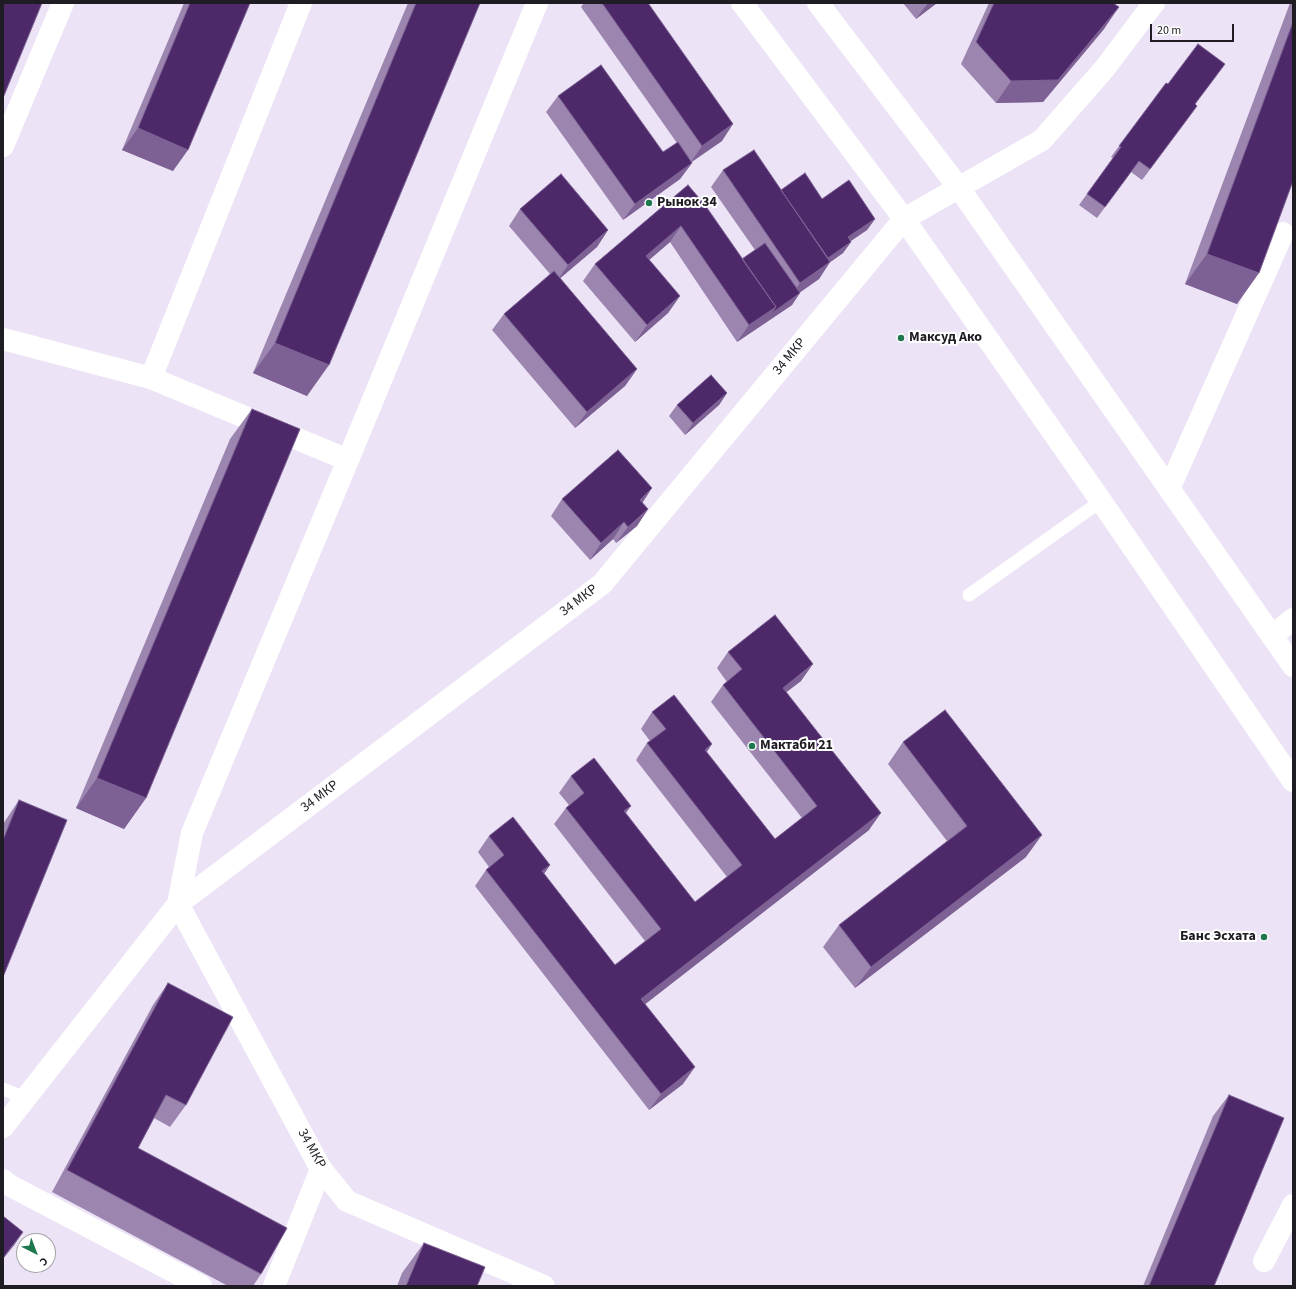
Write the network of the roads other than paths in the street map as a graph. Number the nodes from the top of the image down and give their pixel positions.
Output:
1 (63, 3) edge
2 (301, 3) edge
3 (537, 3) edge
4 (742, 3) edge
5 (818, 3) edge
6 (1154, 3) edge
7 (3, 146) edge
8 (958, 188) junction
9 (904, 219) junction
10 (1283, 233) edge
11 (3, 339) edge
12 (151, 378) junction
13 (348, 460) junction
14 (1169, 489) junction
15 (1101, 501) junction
16 (969, 595) dead end
17 (1293, 619) edge
18 (1272, 636) junction
19 (1293, 666) edge
20 (1293, 781) edge
21 (178, 904) junction
22 (3, 1089) edge
23 (25, 1098) junction
24 (3, 1127) edge
25 (321, 1169) junction
26 (3, 1180) edge
27 (1293, 1206) edge
28 (1264, 1261) dead end
29 (201, 1286) edge
30 (274, 1286) edge
31 (544, 1286) edge

1 - 7 street
2 - 12 street
3 - 13 street, 34 МКР
4 - 9 street
5 - 8 street
6 - 8 street
8 - 9 street
8 - 14 street
9 - 15 street
9 - 21 street, 34 МКР
10 - 14 street
11 - 12 street
12 - 13 street
13 - 21 street, 34 МКР
14 - 18 street
15 - 16 lane
15 - 20 street
17 - 18 street
18 - 19 street
21 - 23 street, 34 МКР
21 - 25 street, 34 МКР
22 - 23 lane
23 - 24 street, 34 МКР
25 - 30 street
25 - 31 street, 34 МКР
26 - 29 street
27 - 28 street

